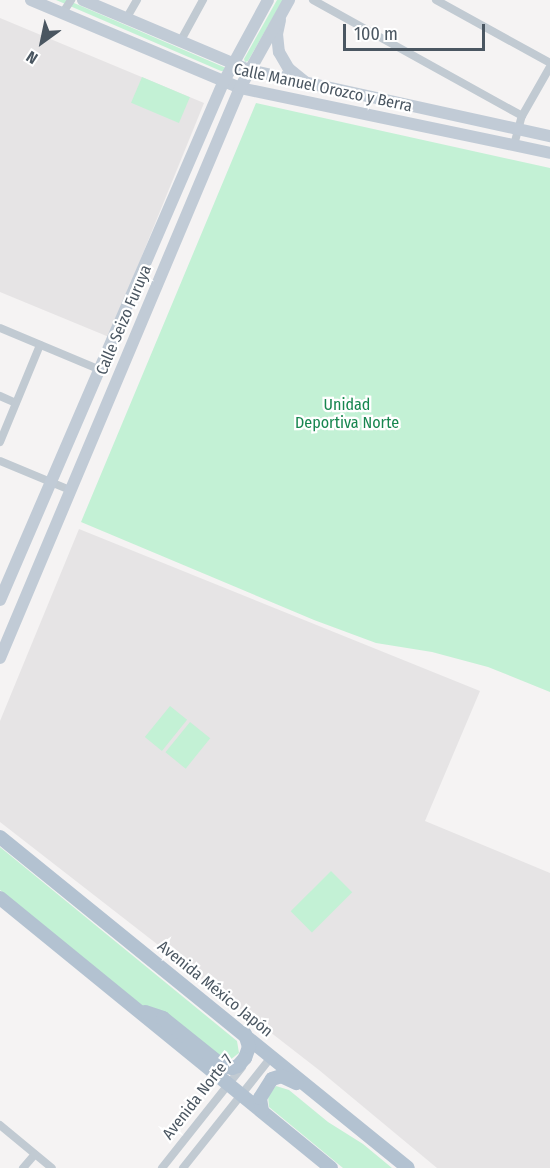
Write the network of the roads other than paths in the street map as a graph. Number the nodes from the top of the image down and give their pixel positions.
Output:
1 (31, 0) edge
2 (71, 0) edge
3 (82, 0) edge
4 (137, 0) edge
5 (203, 0) edge
6 (268, 0) edge
7 (314, 0) edge
8 (436, 0) edge
9 (286, 5) edge
10 (62, 14) junction
11 (126, 19) junction
12 (180, 42) junction
13 (232, 64) junction
14 (550, 65) edge
15 (249, 70) junction
16 (222, 83) junction
17 (308, 84) junction
18 (240, 88) junction
19 (522, 116) junction
20 (518, 129) junction
21 (550, 136) edge
22 (514, 145) junction
23 (550, 153) edge
24 (0, 328) edge
25 (40, 345) junction
26 (98, 369) junction
27 (0, 396) edge
28 (16, 403) junction
29 (0, 442) edge
30 (0, 461) edge
31 (50, 482) junction
32 (70, 490) junction
33 (3, 583) edge
34 (0, 600) edge
35 (0, 658) edge
36 (0, 837) edge
37 (0, 898) edge
38 (138, 1010) junction
39 (245, 1034) junction
40 (258, 1045) junction
41 (272, 1056) junction
42 (229, 1084) junction
43 (240, 1094) junction
44 (262, 1111) junction
45 (0, 1125) edge
46 (363, 1131) junction
47 (35, 1154) junction
48 (23, 1168) edge
49 (52, 1168) edge
50 (162, 1168) edge
51 (183, 1168) edge
52 (331, 1168) edge
53 (408, 1168) edge

1 - 10 street, Calle Manuel Orozco y Berra
2 - 10 street
3 - 11 street, Calle Manuel Orozco y Berra
4 - 11 street
5 - 12 street
6 - 13 street, Calle Seizo Furuya
7 - 19 street
8 - 14 street
9 - 15 street, Calle Seizo Furuya
9 - 17 street
10 - 16 street, Calle Manuel Orozco y Berra
11 - 12 street, Calle Manuel Orozco y Berra
12 - 13 street, Calle Manuel Orozco y Berra
13 - 15 street, Calle Manuel Orozco y Berra
13 - 16 street, Calle Seizo Furuya
14 - 19 street
15 - 17 street, Calle Manuel Orozco y Berra
15 - 18 street, Calle Seizo Furuya
16 - 18 street, Calle Manuel Orozco y Berra
16 - 26 street, Calle Seizo Furuya
17 - 20 street, Calle Manuel Orozco y Berra
18 - 22 street, Calle Manuel Orozco y Berra
18 - 32 street, Calle Seizo Furuya
19 - 20 street
20 - 21 street, Calle Manuel Orozco y Berra
20 - 22 street
22 - 23 street, Calle Manuel Orozco y Berra
24 - 25 street
25 - 26 street
25 - 28 street
26 - 31 street, Calle Seizo Furuya
27 - 28 street
28 - 29 street
30 - 31 street
31 - 32 street
31 - 33 street, Calle Seizo Furuya
32 - 35 street, Calle Seizo Furuya
33 - 34 street, Calle Seizo Furuya
36 - 39 main road, Avenida México Japón
37 - 38 main road
38 - 39 main road
38 - 42 main road
39 - 40 main road, Avenida México Japón
40 - 41 main road, Avenida México Japón
40 - 42 street, Avenida Norte 7
41 - 43 street, Avenida Norte 7
41 - 46 main road, Avenida México Japón
42 - 43 main road
42 - 50 street, Avenida Norte 7
43 - 44 main road
43 - 51 street, Avenida Norte 7
44 - 46 main road
44 - 52 main road
45 - 47 street
46 - 53 main road, Avenida México Japón
47 - 48 street
47 - 49 street

